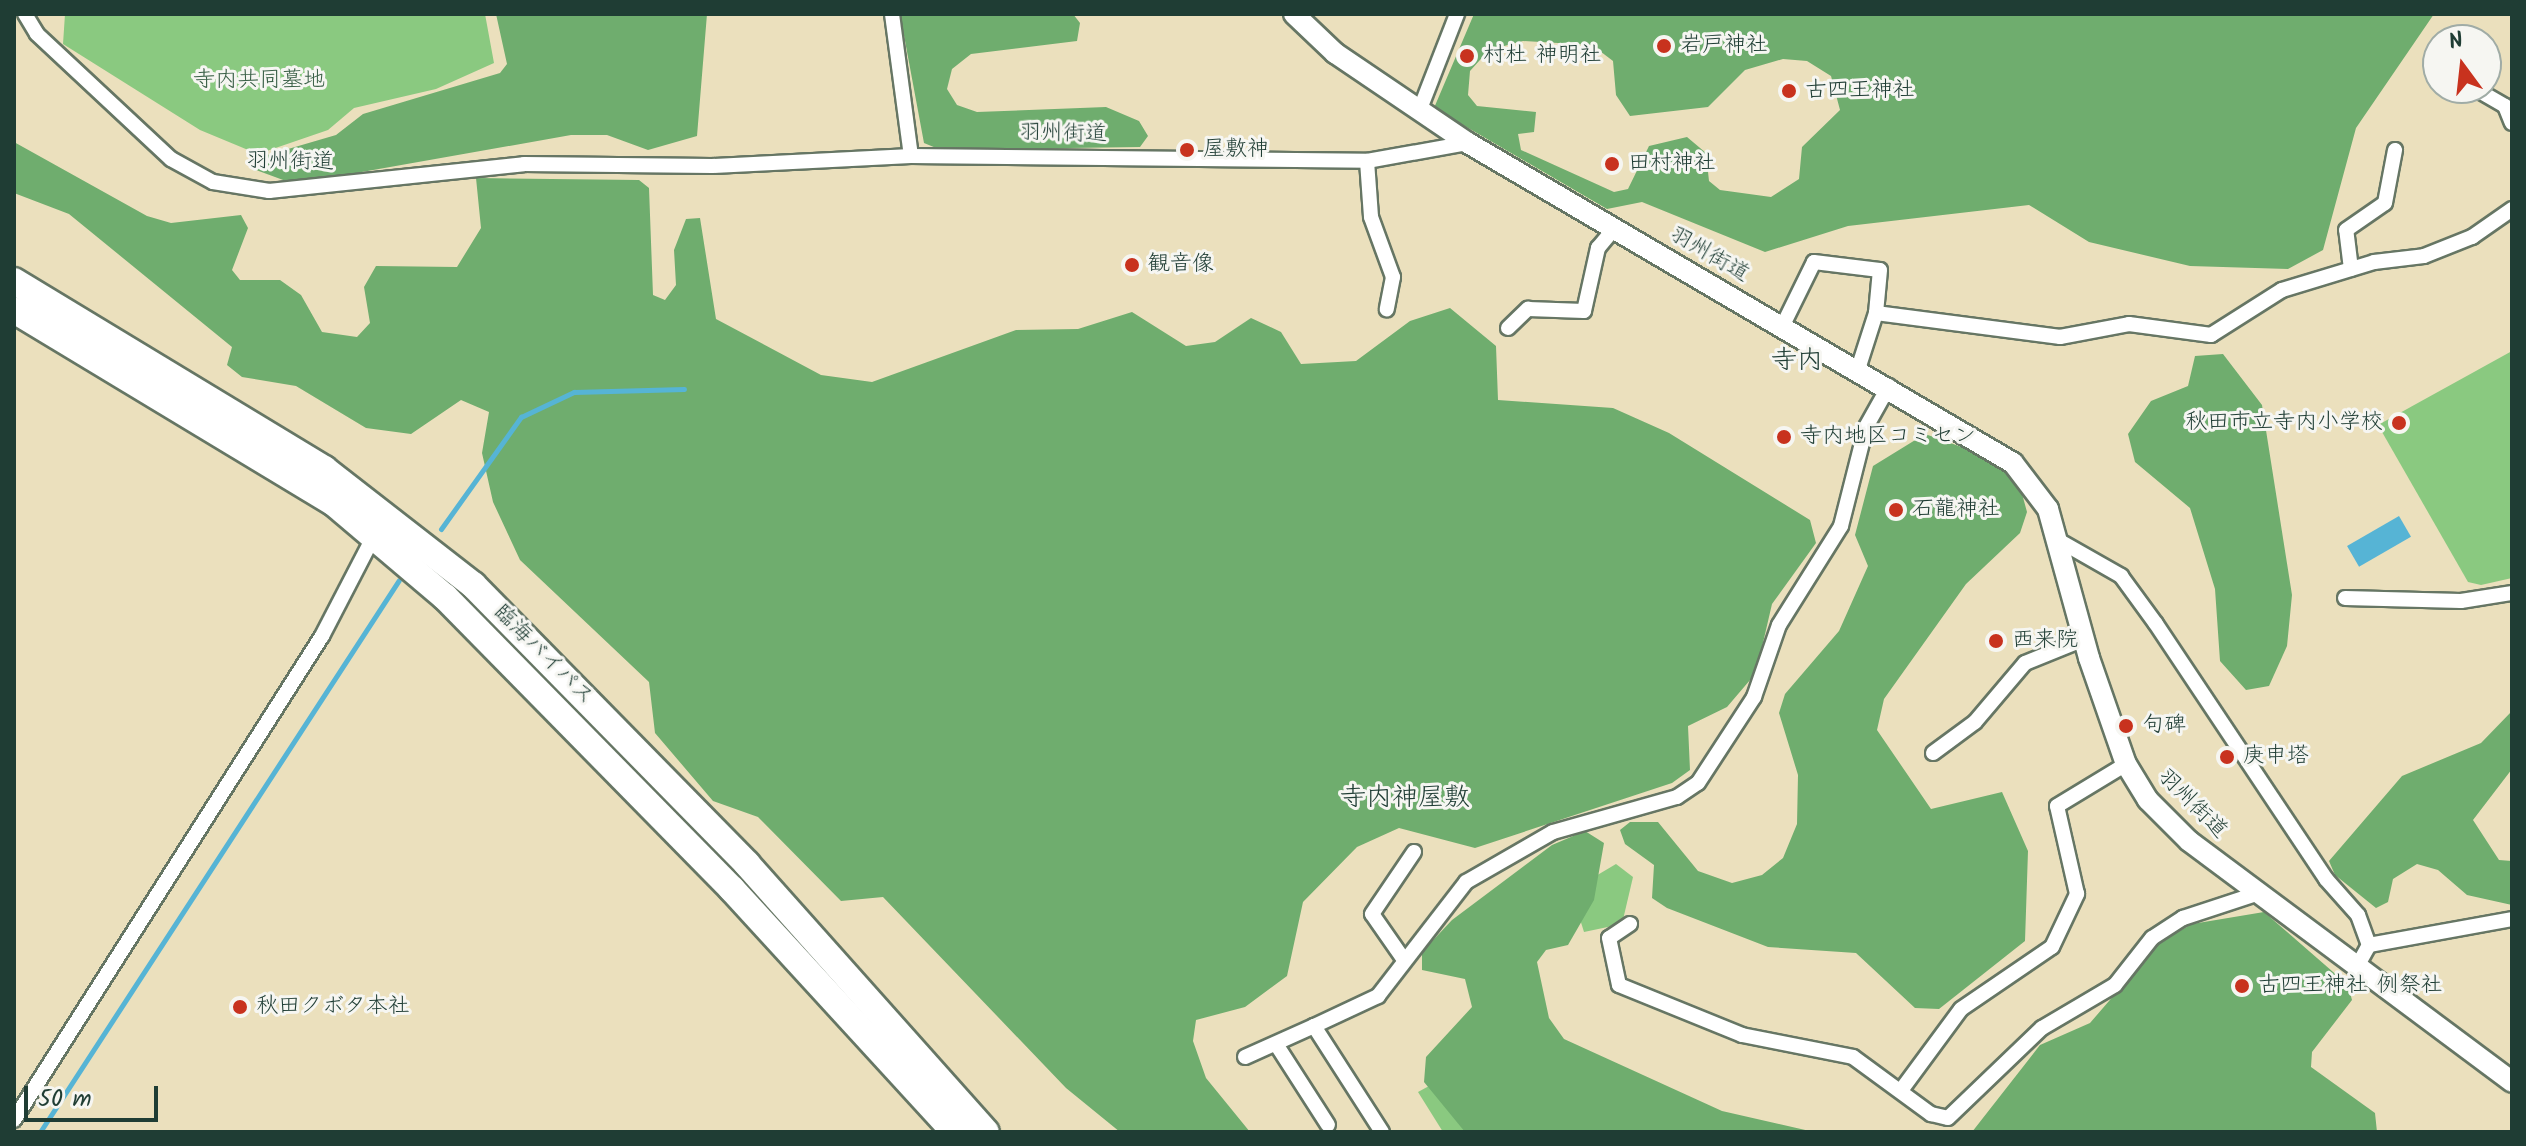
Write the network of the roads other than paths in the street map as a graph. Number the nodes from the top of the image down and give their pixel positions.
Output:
1 (25, 14) edge
2 (892, 14) edge
3 (1294, 14) edge
4 (1457, 14) edge
5 (2502, 104) edge
6 (1420, 109) junction
7 (2512, 123) edge
8 (1468, 143) junction
9 (2395, 150) dead end
10 (911, 156) junction
11 (1367, 161) junction
12 (2512, 209) edge
13 (1614, 229) junction
14 (2351, 269) junction
15 (14, 281) edge
16 (1387, 309) dead end
17 (14, 310) edge
18 (1876, 313) junction
19 (1783, 325) junction
20 (1508, 328) dead end
21 (1859, 366) junction
22 (1889, 386) junction
23 (380, 525) junction
24 (2058, 540) junction
25 (2512, 593) edge
26 (2345, 598) dead end
27 (2084, 639) junction
28 (1933, 753) dead end
29 (2126, 764) junction
30 (1414, 852) dead end
31 (2259, 893) junction
32 (2512, 919) edge
33 (1630, 924) dead end
34 (2369, 945) junction
35 (1402, 957) junction
36 (2358, 965) junction
37 (1314, 1026) junction
38 (1276, 1044) junction
39 (1245, 1057) dead end
40 (2512, 1082) edge
41 (1902, 1089) junction
42 (14, 1120) edge
43 (1328, 1125) dead end
44 (955, 1132) edge
45 (986, 1132) edge
46 (1382, 1132) edge

1 - 10 street, 羽州街道
2 - 10 street
3 - 6 street
4 - 6 street
5 - 7 street
6 - 8 street
8 - 11 street, 羽州街道
8 - 13 street, 羽州街道
9 - 14 street
10 - 11 street, 羽州街道
11 - 16 street
12 - 14 street
13 - 19 street, 羽州街道
13 - 20 street
14 - 18 street
15 - 23 highway, 臨海バイパス
17 - 23 highway, 臨海バイパス
18 - 19 street
18 - 21 street
19 - 21 street, 羽州街道
21 - 22 street, 羽州街道
22 - 24 street, 羽州街道
22 - 35 street
23 - 42 street
23 - 44 highway, 臨海バイパス
23 - 45 highway, 臨海バイパス
24 - 27 street, 羽州街道
24 - 34 street
25 - 26 street
27 - 28 street
27 - 29 street, 羽州街道
29 - 31 street, 羽州街道
29 - 41 street
30 - 35 street
31 - 36 street, 羽州街道
31 - 41 street
32 - 34 street
33 - 41 street
34 - 36 street
35 - 37 street
36 - 40 street, 羽州街道
37 - 38 street
37 - 46 street
38 - 39 street
38 - 43 street

